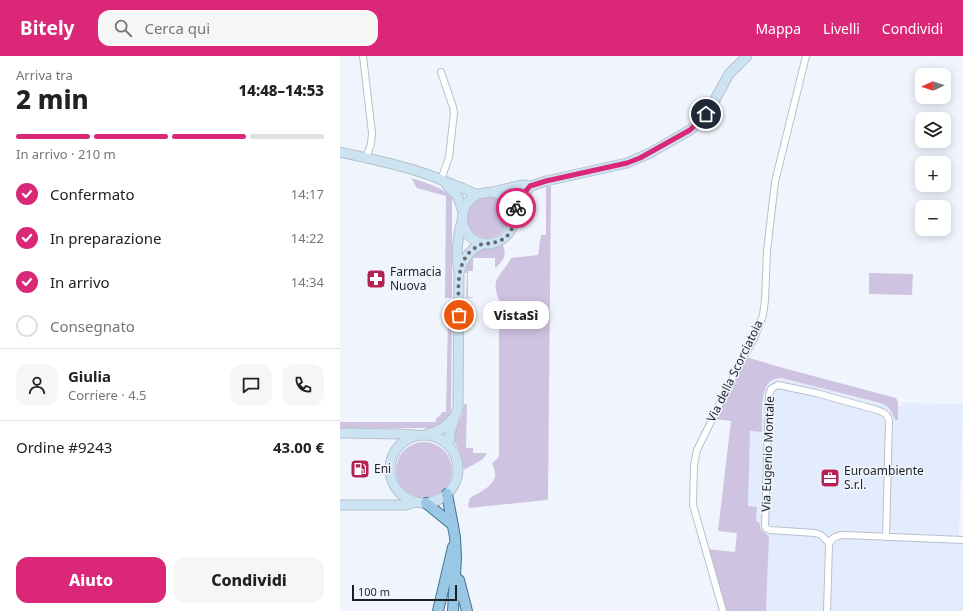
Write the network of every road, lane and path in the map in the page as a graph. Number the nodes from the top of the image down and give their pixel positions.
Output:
1 (363, 56) edge
2 (747, 56) edge
3 (806, 56) edge
4 (441, 72) dead end
5 (340, 152) edge
6 (366, 158) junction
7 (442, 180) junction
8 (530, 186) junction
9 (491, 192) junction
10 (478, 194) junction
11 (514, 214) junction
12 (463, 216) junction
13 (484, 244) junction
14 (460, 273) junction
15 (457, 413) junction
16 (340, 433) edge
17 (425, 434) junction
18 (415, 435) junction
19 (449, 446) junction
20 (447, 494) junction
21 (414, 502) junction
22 (426, 503) junction
23 (340, 505) edge
24 (453, 526) junction
25 (886, 537) junction
26 (455, 538) junction
27 (963, 540) edge
28 (829, 543) junction
29 (457, 567) junction
30 (438, 611) edge
31 (453, 611) edge
32 (467, 611) edge
33 (724, 611) edge
34 (827, 611) edge

1 - 6 street
2 - 8 street
3 - 33 street, Via della Scorciatoia
4 - 7 street
5 - 6 street
6 - 7 street
7 - 10 street
7 - 12 street
8 - 9 street
8 - 11 street
9 - 10 street
9 - 11 street
10 - 12 street
11 - 13 street
12 - 13 street
12 - 14 street
13 - 14 street
14 - 15 street
15 - 17 street
15 - 19 street
16 - 18 street
17 - 18 street
17 - 19 street
18 - 21 street
19 - 20 street
20 - 22 street
20 - 24 main road
21 - 22 street
21 - 23 street
22 - 24 main road
24 - 26 main road
25 - 27 street
25 - 28 street
25 - 28 street, Via Eugenio Montale
26 - 29 main road
26 - 30 main road
28 - 34 street
29 - 31 main road
29 - 32 main road

